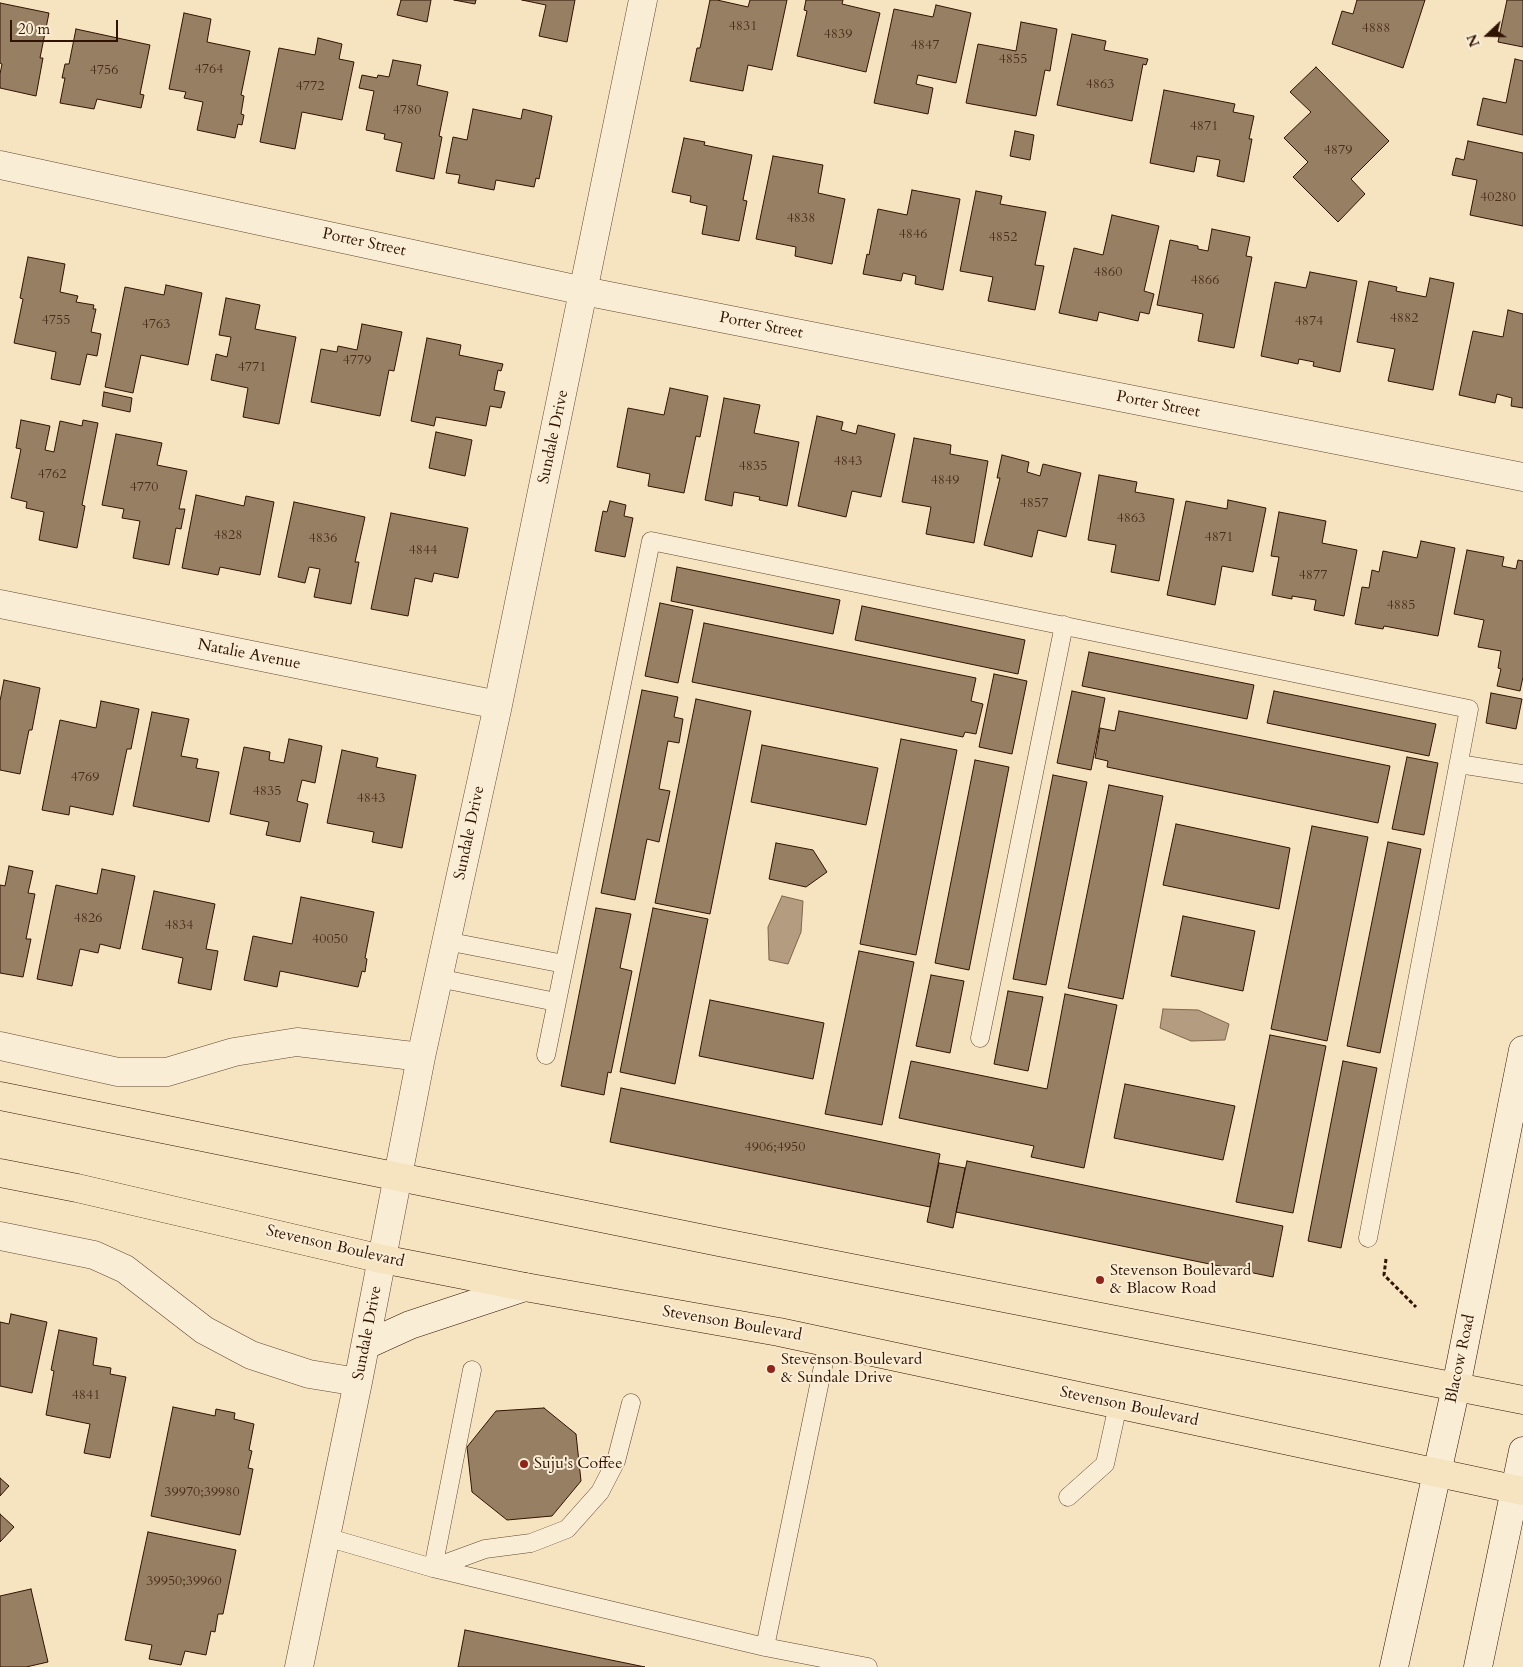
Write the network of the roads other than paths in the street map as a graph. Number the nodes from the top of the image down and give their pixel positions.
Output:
1 (643, 0) edge
2 (0, 165) edge
3 (584, 291) junction
4 (1523, 477) edge
5 (0, 604) edge
6 (1064, 625) junction
7 (498, 705) junction
8 (1459, 764) junction
9 (1523, 774) edge
10 (446, 941) junction
11 (564, 964) junction
12 (438, 978) junction
13 (556, 1002) junction
14 (980, 1038) dead end
15 (0, 1046) edge
16 (1523, 1050) edge
17 (546, 1055) dead end
18 (422, 1056) junction
19 (0, 1096) edge
20 (0, 1173) edge
21 (398, 1176) junction
22 (0, 1236) edge
23 (1368, 1238) road end
24 (382, 1259) junction
25 (524, 1287) junction
26 (828, 1342) junction
27 (366, 1345) junction
28 (472, 1370) dead end
29 (358, 1382) junction
30 (1456, 1387) junction
31 (1523, 1400) edge
32 (630, 1404) dead end
33 (1118, 1405) junction
34 (1523, 1451) edge
35 (1437, 1472) junction
36 (1519, 1490) edge
37 (1068, 1497) dead end
38 (326, 1537) junction
39 (433, 1568) junction
40 (765, 1647) junction
41 (300, 1667) edge
42 (868, 1667) edge
43 (1394, 1667) edge
44 (1478, 1667) edge

1 - 3 street, Sundale Drive
2 - 3 street, Porter Street
3 - 4 street, Porter Street
3 - 7 street, Sundale Drive
5 - 7 street, Natalie Avenue
6 - 8 lane
6 - 11 lane
6 - 14 lane
7 - 10 street, Sundale Drive
8 - 9 lane
8 - 23 lane
10 - 11 lane
10 - 12 street, Sundale Drive
11 - 13 lane
12 - 13 lane
12 - 18 street, Sundale Drive
13 - 17 lane
15 - 18 street
16 - 30 street, Blacow Road
18 - 21 street, Sundale Drive
19 - 21 main road
20 - 24 main road, Stevenson Boulevard
21 - 24 street, Sundale Drive
21 - 30 main road
22 - 29 street
24 - 25 main road, Stevenson Boulevard
24 - 27 street, Sundale Drive
25 - 26 main road, Stevenson Boulevard
25 - 27 street
26 - 33 main road, Stevenson Boulevard
26 - 40 lane
27 - 29 street, Sundale Drive
28 - 39 lane
29 - 38 street, Sundale Drive
30 - 31 main road
30 - 35 street, Blacow Road
32 - 39 lane
33 - 35 main road, Stevenson Boulevard
33 - 37 lane
34 - 36 street
35 - 36 main road, Stevenson Boulevard
35 - 43 street, Blacow Road
36 - 44 street
38 - 39 lane
38 - 41 street, Sundale Drive
39 - 40 lane
40 - 42 lane

